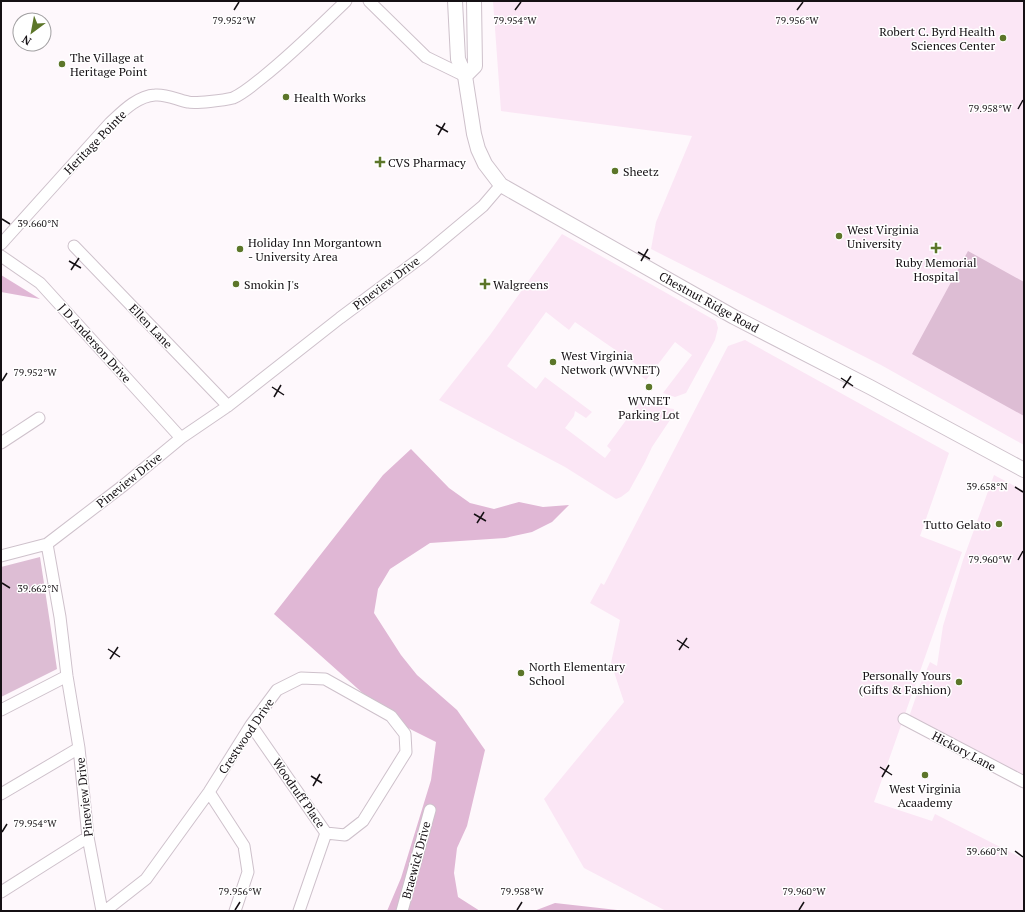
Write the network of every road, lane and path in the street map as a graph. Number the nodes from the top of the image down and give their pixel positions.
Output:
1 (346, 1) edge
2 (369, 1) edge
3 (455, 1) edge
4 (474, 1) edge
5 (465, 76) junction
6 (501, 185) junction
7 (1, 244) edge
8 (74, 246) dead end
9 (1, 256) edge
10 (228, 406) junction
11 (39, 418) dead end
12 (181, 438) junction
13 (1, 443) edge
14 (1024, 470) edge
15 (47, 544) junction
16 (1, 556) edge
17 (68, 676) junction
18 (1, 710) edge
19 (904, 719) dead end
20 (251, 725) junction
21 (79, 748) junction
22 (1024, 782) edge
23 (209, 792) junction
24 (1, 794) edge
25 (430, 810) dead end
26 (326, 834) junction
27 (88, 837) junction
28 (1, 892) edge
29 (102, 911) edge
30 (105, 911) edge
31 (235, 911) edge
32 (299, 911) edge
33 (402, 911) edge

1 - 7 street, Heritage Pointe
2 - 5 street
3 - 5 main road, Chestnut Ridge Road
4 - 5 main road
5 - 6 main road, Chestnut Ridge Road
6 - 10 street, Pineview Drive
6 - 14 main road, Chestnut Ridge Road
8 - 10 street, Ellen Lane
9 - 12 street, J D Anderson Drive
10 - 12 street, Pineview Drive
11 - 13 street
12 - 15 street, Pineview Drive
15 - 16 street
15 - 17 street, Pineview Drive
17 - 18 street
17 - 21 street, Pineview Drive
19 - 22 street, Hickory Lane
20 - 23 street, Crestwood Drive
20 - 26 street, Woodruff Place
20 - 26 street, Crestwood Drive
21 - 24 street
21 - 27 street, Pineview Drive
23 - 30 street, Crestwood Drive
23 - 31 street
25 - 33 street, Braewick Drive
26 - 32 street, Woodruff Place
27 - 28 street
27 - 29 street, Pineview Drive

